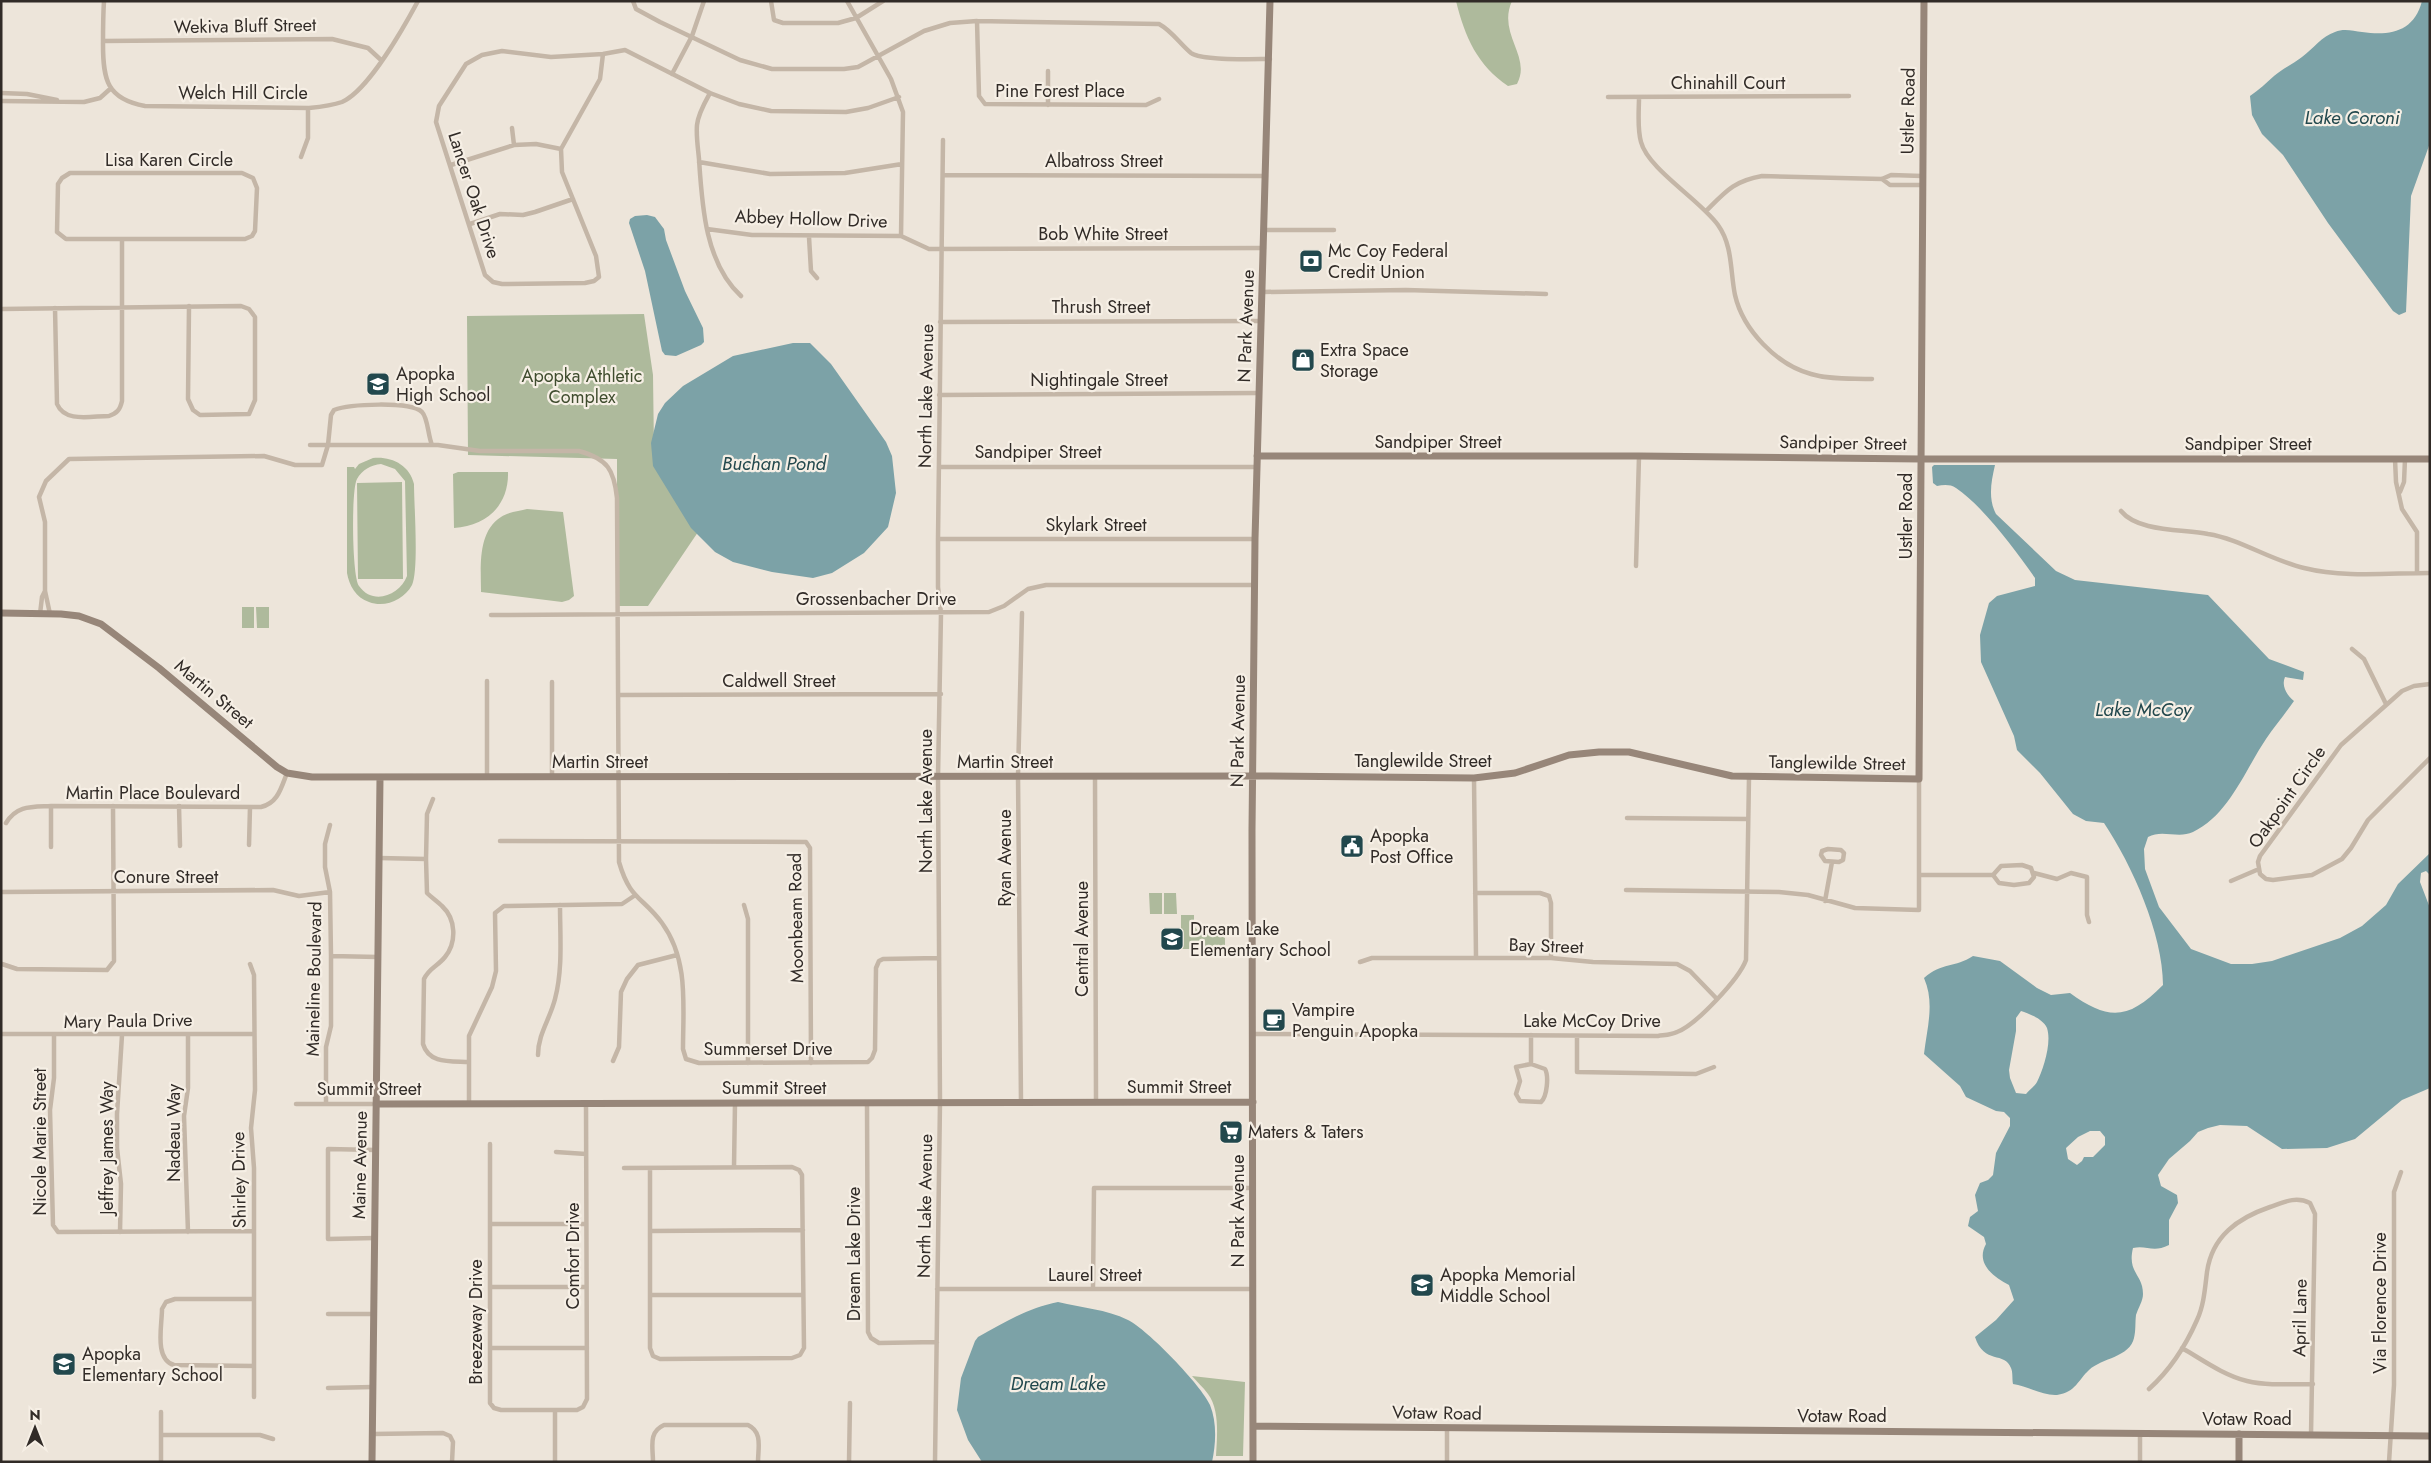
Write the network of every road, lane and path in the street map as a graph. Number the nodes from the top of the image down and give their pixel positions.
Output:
1 (104, 1) edge
2 (418, 1) edge
3 (633, 1) edge
4 (704, 1) edge
5 (771, 1) edge
6 (847, 1) edge
7 (883, 1) edge
8 (1270, 1) edge
9 (1924, 1) edge
10 (856, 18) junction
11 (977, 21) junction
12 (692, 36) junction
13 (103, 42) junction
14 (603, 54) junction
15 (878, 56) junction
16 (1270, 59) junction
17 (381, 60) junction
18 (1048, 71) dead end
19 (672, 74) junction
20 (110, 89) junction
21 (1, 93) edge
22 (710, 93) junction
23 (1849, 96) dead end
24 (899, 97) junction
25 (1608, 97) dead end
26 (1639, 97) junction
27 (1159, 100) dead end
28 (1, 101) edge
29 (66, 102) junction
30 (1048, 105) junction
31 (308, 108) junction
32 (512, 128) dead end
33 (943, 140) dead end
34 (514, 145) junction
35 (561, 150) junction
36 (301, 157) dead end
37 (699, 162) junction
38 (902, 164) junction
39 (451, 166) junction
40 (943, 175) junction
41 (1902, 175) junction
42 (1266, 176) junction
43 (1922, 176) junction
44 (1882, 178) junction
45 (1901, 186) junction
46 (1922, 186) junction
47 (573, 199) junction
48 (1706, 211) junction
49 (470, 224) junction
50 (707, 229) junction
51 (1265, 230) junction
52 (1334, 230) dead end
53 (901, 236) junction
54 (809, 237) junction
55 (122, 240) junction
56 (942, 248) junction
57 (1264, 248) junction
58 (817, 278) dead end
59 (1263, 292) junction
60 (1546, 294) dead end
61 (740, 296) dead end
62 (189, 306) junction
63 (122, 307) junction
64 (55, 308) junction
65 (1, 309) edge
66 (1262, 321) junction
67 (940, 322) junction
68 (1872, 379) dead end
69 (1259, 394) junction
70 (939, 395) junction
71 (310, 445) dead end
72 (328, 445) junction
73 (432, 445) junction
74 (1257, 456) junction
75 (1639, 456) junction
76 (1921, 459) junction
77 (2395, 459) junction
78 (2405, 459) junction
79 (2430, 459) edge
80 (939, 467) junction
81 (1256, 467) junction
82 (2400, 492) junction
83 (2121, 511) dead end
84 (1255, 539) junction
85 (938, 540) junction
86 (1636, 566) dead end
87 (2417, 573) junction
88 (2430, 573) edge
89 (1254, 585) junction
90 (45, 591) junction
91 (1, 613) edge
92 (941, 613) junction
93 (1022, 613) dead end
94 (40, 614) junction
95 (50, 614) junction
96 (617, 614) junction
97 (491, 615) dead end
98 (2352, 649) dead end
99 (487, 681) dead end
100 (552, 682) dead end
101 (2430, 684) edge
102 (941, 694) junction
103 (618, 696) junction
104 (2386, 704) junction
105 (2430, 758) edge
106 (287, 773) junction
107 (1018, 776) junction
108 (1252, 776) junction
109 (487, 777) junction
110 (552, 777) junction
111 (618, 777) junction
112 (938, 777) junction
113 (1095, 777) junction
114 (1748, 777) junction
115 (380, 778) junction
116 (1474, 778) junction
117 (1919, 779) junction
118 (433, 799) dead end
119 (51, 806) junction
120 (113, 806) junction
121 (179, 806) junction
122 (250, 807) junction
123 (1627, 818) dead end
124 (1748, 820) junction
125 (6, 823) dead end
126 (330, 825) dead end
127 (500, 841) dead end
128 (618, 842) junction
129 (250, 845) dead end
130 (180, 846) dead end
131 (51, 847) dead end
132 (379, 858) junction
133 (426, 859) junction
134 (1832, 862) junction
135 (2258, 869) junction
136 (2034, 874) junction
137 (1919, 875) junction
138 (1993, 875) junction
139 (2231, 881) dead end
140 (1626, 890) dead end
141 (1748, 890) junction
142 (114, 891) junction
143 (1, 892) edge
144 (330, 892) junction
145 (1475, 893) junction
146 (634, 896) junction
147 (1825, 901) junction
148 (560, 905) junction
149 (744, 905) dead end
150 (2089, 922) dead end
151 (677, 955) junction
152 (331, 956) junction
153 (378, 957) junction
154 (939, 958) junction
155 (1476, 958) junction
156 (1551, 958) junction
157 (1360, 962) dead end
158 (2, 964) edge
159 (250, 964) dead end
160 (1717, 999) junction
161 (1, 1034) edge
162 (188, 1034) junction
163 (254, 1034) junction
164 (1252, 1034) junction
165 (54, 1035) junction
166 (122, 1035) junction
167 (1532, 1035) junction
168 (1577, 1036) junction
169 (538, 1055) dead end
170 (613, 1061) dead end
171 (469, 1062) junction
172 (748, 1063) junction
173 (811, 1063) junction
174 (1531, 1064) junction
175 (1714, 1068) dead end
176 (940, 1102) junction
177 (1021, 1102) junction
178 (1096, 1102) junction
179 (1252, 1102) junction
180 (586, 1103) junction
181 (734, 1103) junction
182 (867, 1103) junction
183 (296, 1104) dead end
184 (326, 1104) junction
185 (376, 1104) junction
186 (468, 1104) junction
187 (490, 1144) dead end
188 (376, 1150) junction
189 (556, 1152) dead end
190 (586, 1154) junction
191 (734, 1167) junction
192 (624, 1168) dead end
193 (650, 1169) junction
194 (2401, 1172) dead end
195 (1253, 1188) junction
196 (490, 1224) junction
197 (586, 1224) junction
198 (803, 1230) junction
199 (254, 1231) junction
200 (651, 1231) junction
201 (120, 1232) junction
202 (188, 1232) junction
203 (375, 1238) junction
204 (490, 1287) junction
205 (586, 1287) junction
206 (1093, 1288) junction
207 (937, 1289) junction
208 (1253, 1289) junction
209 (650, 1295) junction
210 (803, 1295) junction
211 (254, 1299) junction
212 (328, 1314) dead end
213 (374, 1314) junction
214 (937, 1342) junction
215 (490, 1348) junction
216 (587, 1348) junction
217 (2182, 1348) junction
218 (254, 1366) junction
219 (2313, 1384) junction
220 (373, 1387) junction
221 (328, 1388) dead end
222 (2149, 1389) dead end
223 (254, 1397) dead end
224 (850, 1403) dead end
225 (582, 1407) joint
226 (555, 1410) junction
227 (161, 1412) dead end
228 (1253, 1426) junction
229 (1447, 1428) junction
230 (372, 1434) junction
231 (2140, 1434) junction
232 (2240, 1434) junction
233 (161, 1435) junction
234 (2311, 1435) junction
235 (2389, 1436) junction
236 (2430, 1436) edge
237 (274, 1439) dead end
238 (161, 1462) edge
239 (372, 1462) edge
240 (452, 1462) edge
241 (555, 1462) edge
242 (653, 1462) edge
243 (758, 1462) edge
244 (849, 1462) edge
245 (936, 1462) edge
246 (1253, 1462) edge
247 (1447, 1462) edge
248 (2140, 1462) edge
249 (2240, 1462) edge
250 (2389, 1462) edge

1 - 13 street
2 - 17 street, Welch Hill Circle
3 - 12 street
4 - 12 street
5 - 10 street
6 - 10 street
7 - 10 street
8 - 16 street, N Park Avenue
9 - 43 street, Ustler Road
10 - 15 street
11 - 15 street
11 - 16 street
11 - 30 street, Pine Forest Place
12 - 15 street
12 - 19 street
13 - 17 street, Wekiva Bluff Street
13 - 20 street
14 - 19 street, Lancer Oak Drive
14 - 35 street
14 - 39 street, Lancer Oak Drive
15 - 24 street
16 - 42 street, N Park Avenue
17 - 31 street, Welch Hill Circle
18 - 30 street
19 - 22 street, Lancer Oak Drive
20 - 29 street
20 - 31 street, Welch Hill Circle
21 - 29 street
22 - 24 street, Lancer Oak Drive
22 - 37 street
23 - 26 street, Chinahill Court
24 - 38 street
25 - 26 street, Chinahill Court
26 - 48 street
27 - 30 street, Pine Forest Place
28 - 29 street
31 - 36 street
32 - 34 street
33 - 40 street, North Lake Avenue
34 - 35 street
34 - 39 street
35 - 47 street, Lancer Oak Drive
37 - 38 street
37 - 50 street
38 - 53 street
39 - 49 street, Lancer Oak Drive
40 - 42 street, Albatross Street
40 - 56 street, North Lake Avenue
41 - 43 street
41 - 44 street
41 - 45 street
42 - 51 street, N Park Avenue
43 - 46 street, Ustler Road
44 - 45 street
44 - 48 street
45 - 46 street
46 - 76 street, Ustler Road
47 - 49 street
47 - 49 street, Lancer Oak Drive
48 - 68 street
50 - 54 street, Abbey Hollow Drive
50 - 61 street
51 - 52 street
51 - 57 street, N Park Avenue
53 - 54 street, Abbey Hollow Drive
53 - 56 street, Abbey Hollow Drive
54 - 58 street
55 - 55 street, Lisa Karen Circle
55 - 63 street
56 - 57 street, Bob White Street
56 - 67 street, North Lake Avenue
57 - 59 street, N Park Avenue
59 - 60 street
59 - 66 street, N Park Avenue
62 - 62 street
62 - 63 street
63 - 64 street
63 - 64 street
64 - 65 street
66 - 67 street, Thrush Street
66 - 69 street, N Park Avenue
67 - 70 street, North Lake Avenue
69 - 70 street, Nightingale Street
69 - 74 street, N Park Avenue
70 - 80 street, North Lake Avenue
71 - 72 street, Summerset Drive
72 - 73 street, Summerset Drive
72 - 73 street
72 - 90 street
73 - 96 street, Summerset Drive
74 - 75 street, Sandpiper Street
74 - 81 street, N Park Avenue
75 - 76 street, Sandpiper Street
75 - 86 street
76 - 77 street, Sandpiper Street
76 - 117 street, Ustler Road
77 - 78 street, Sandpiper Street
77 - 82 street
78 - 79 street, Sandpiper Street
78 - 82 street
80 - 81 street, Sandpiper Street
80 - 85 street, North Lake Avenue
81 - 84 street, N Park Avenue
82 - 87 street
83 - 87 street
84 - 85 street, Skylark Street
84 - 89 street, N Park Avenue
85 - 92 street, North Lake Avenue
87 - 88 street
89 - 92 street, Grossenbacher Drive
89 - 108 street, N Park Avenue
90 - 94 street
90 - 95 street
91 - 94 street, Martin Street
92 - 96 street, Grossenbacher Drive
92 - 102 street, North Lake Avenue
93 - 107 street, Ryan Avenue
94 - 95 street, Martin Street
95 - 106 street, Martin Street
96 - 97 street, Grossenbacher Drive
96 - 103 street, Summerset Drive
98 - 104 street
99 - 109 street
100 - 110 street
101 - 104 street, Oakpoint Circle
102 - 103 street, Caldwell Street
102 - 112 street, North Lake Avenue
103 - 111 street, Summerset Drive
104 - 135 street, Oakpoint Circle
105 - 135 street, Oakpoint Circle
106 - 115 street, Martin Street
106 - 122 street, Martin Place Boulevard
107 - 112 street, Martin Street
107 - 113 street, Martin Street
107 - 177 street, Ryan Avenue
108 - 113 street, Martin Street
108 - 116 street, Tanglewilde Street
108 - 164 street, N Park Avenue
109 - 110 street, Martin Street
109 - 115 street, Martin Street
110 - 111 street, Martin Street
111 - 112 street, Martin Street
111 - 128 street, Summerset Drive
112 - 154 street, North Lake Avenue
113 - 178 street, Central Avenue
114 - 116 street, Tanglewilde Street
114 - 117 street, Tanglewilde Street
114 - 124 street, Lake McCoy Drive
115 - 132 street, Maine Avenue
116 - 145 street
117 - 137 street, Ustler Road
118 - 133 street
119 - 120 street, Martin Place Boulevard
119 - 125 street, Martin Place Boulevard
119 - 131 street
120 - 121 street, Martin Place Boulevard
120 - 142 street
121 - 122 street, Martin Place Boulevard
121 - 130 street
122 - 129 street
123 - 124 street
124 - 141 street, Lake McCoy Drive
126 - 144 street, Maineline Boulevard
127 - 128 street
128 - 146 street, Summerset Drive
128 - 173 street, Moonbeam Road
132 - 133 street
132 - 153 street, Maine Avenue
133 - 171 street
134 - 134 street
134 - 147 street
135 - 139 street
136 - 138 street
136 - 138 street
136 - 150 street
137 - 138 street
137 - 147 street, Ustler Road
140 - 141 street
141 - 147 street
141 - 160 street, Lake McCoy Drive
142 - 143 street, Conure Street
142 - 144 street, Conure Street
142 - 158 street
144 - 152 street, Maineline Boulevard
145 - 155 street
145 - 156 street
146 - 148 street
146 - 151 street, Summerset Drive
148 - 169 street
148 - 171 street
149 - 172 street
151 - 170 street
151 - 172 street, Summerset Drive
152 - 153 street
152 - 184 street, Maineline Boulevard
153 - 185 street, Maine Avenue
154 - 173 street, Summerset Drive
154 - 176 street, North Lake Avenue
155 - 156 street, Bay Street
155 - 157 street, Bay Street
156 - 160 street, Bay Street
159 - 163 street, Shirley Drive
160 - 168 street, Lake McCoy Drive
161 - 165 street, Mary Paula Drive
162 - 163 street, Mary Paula Drive
162 - 166 street, Mary Paula Drive
162 - 202 street, Nadeau Way
163 - 199 street, Shirley Drive
164 - 167 street, Lake McCoy Drive
164 - 179 street, N Park Avenue
165 - 166 street, Mary Paula Drive
165 - 201 street, Nicole Marie Street
166 - 201 street, Jeffrey James Way
167 - 168 street, Lake McCoy Drive
167 - 174 street
168 - 175 street
171 - 186 street
172 - 173 street, Summerset Drive
174 - 174 street
176 - 177 street, Summit Street
176 - 182 street, Summit Street
176 - 207 street, North Lake Avenue
177 - 178 street, Summit Street
178 - 179 street, Summit Street
179 - 195 street, N Park Avenue
180 - 181 street, Summit Street
180 - 186 street, Summit Street
180 - 190 street, Comfort Drive
181 - 182 street, Summit Street
181 - 191 street
182 - 214 street, Dream Lake Drive
183 - 184 street, Summit Street
184 - 185 street, Summit Street
185 - 186 street, Summit Street
185 - 188 street, Maine Avenue
187 - 196 street, Breezeway Drive
188 - 203 street, Maine Avenue
188 - 203 street
189 - 190 street
190 - 197 street, Comfort Drive
191 - 193 street
191 - 198 street
192 - 193 street
193 - 200 street
194 - 235 street, Via Florence Drive
195 - 206 street
195 - 208 street, N Park Avenue
196 - 197 street
196 - 204 street, Breezeway Drive
197 - 205 street, Comfort Drive
198 - 200 street
198 - 210 street
199 - 202 street, Nicole Marie Street
199 - 211 street, Shirley Drive
200 - 209 street
201 - 202 street, Nicole Marie Street
203 - 213 street, Maine Avenue
204 - 205 street
204 - 215 street, Breezeway Drive
205 - 216 street, Comfort Drive
206 - 207 street, Laurel Street
206 - 208 street, Laurel Street
207 - 214 street, North Lake Avenue
208 - 228 street, N Park Avenue
209 - 210 street
209 - 210 street
211 - 218 street, Shirley Drive
211 - 218 street
212 - 213 street
213 - 220 street, Maine Avenue
214 - 245 street, North Lake Avenue
215 - 216 street
215 - 226 street, Breezeway Drive
216 - 225 street, Comfort Drive
217 - 219 street
217 - 219 street, April Lane
217 - 222 street
218 - 223 street, Shirley Drive
219 - 234 street, April Lane
220 - 221 street
220 - 230 street, Maine Avenue
224 - 244 street
225 - 226 street, Breezeway Drive
226 - 241 street
227 - 233 street
228 - 229 street, Votaw Road
228 - 246 street, N Park Avenue
229 - 231 street, Votaw Road
229 - 247 street
230 - 239 street, Maine Avenue
230 - 240 street
231 - 232 street, Votaw Road
231 - 248 street
232 - 234 street, Votaw Road
232 - 249 street
233 - 237 street
233 - 238 street
234 - 235 street, Votaw Road
235 - 236 street, Votaw Road
235 - 250 street, Via Florence Drive
242 - 243 street

